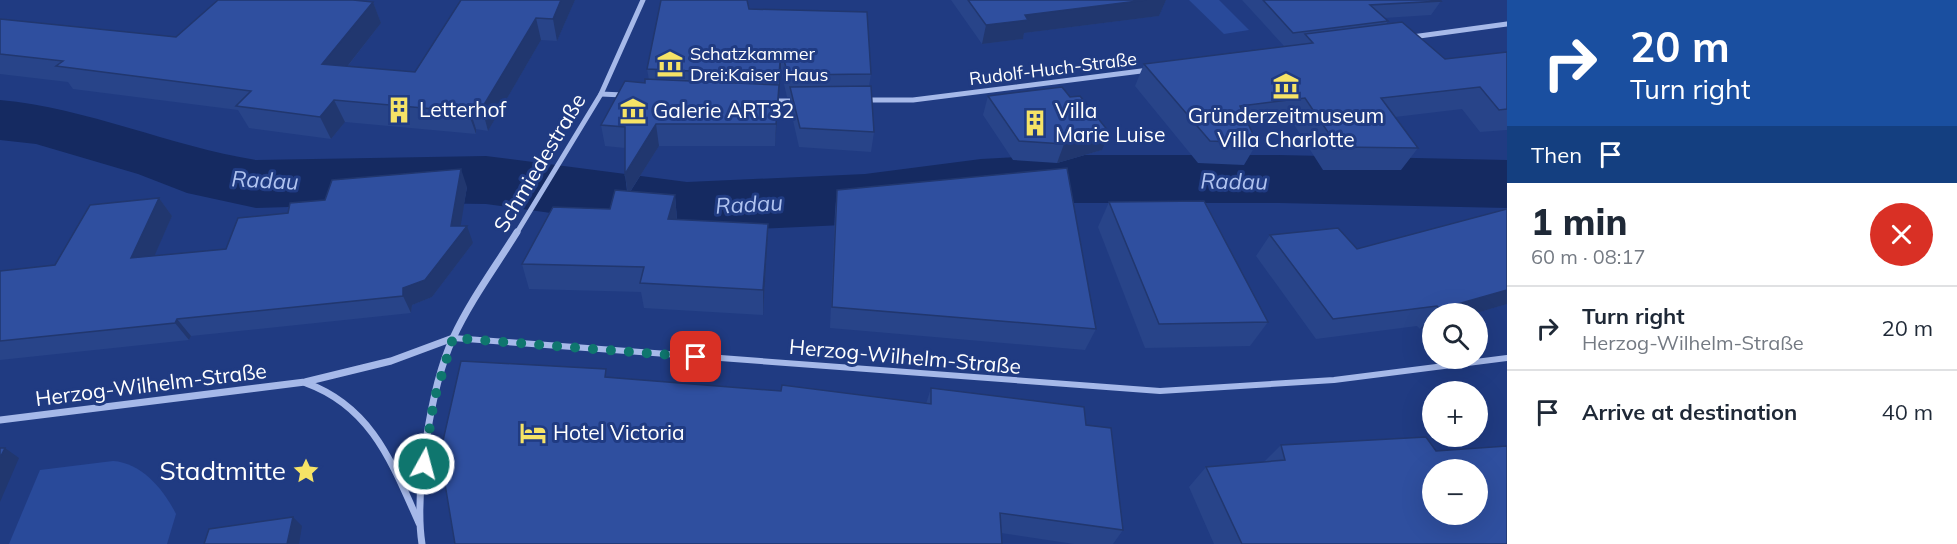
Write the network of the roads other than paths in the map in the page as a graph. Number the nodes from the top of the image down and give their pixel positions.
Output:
1 (643, 0) edge
2 (1507, 24) edge
3 (1407, 38) edge
4 (1158, 69) edge
5 (601, 94) junction
6 (635, 96) edge
7 (760, 101) edge
8 (806, 101) edge
9 (853, 101) edge
10 (453, 338) junction
11 (1507, 358) edge
12 (305, 382) junction
13 (0, 420) edge
14 (419, 524) junction
15 (422, 544) edge

1 - 5 street, Schmiedestraße
2 - 3 street
4 - 9 street, Rudolf-Huch-Straße
5 - 6 street
5 - 10 street, Schmiedestraße
7 - 8 street
10 - 11 street, Herzog-Wilhelm-Straße
10 - 12 street, Herzog-Wilhelm-Straße
10 - 14 street, Schmiedestraße
12 - 13 street, Herzog-Wilhelm-Straße
12 - 14 street, Herzog-Wilhelm-Straße
14 - 15 street

